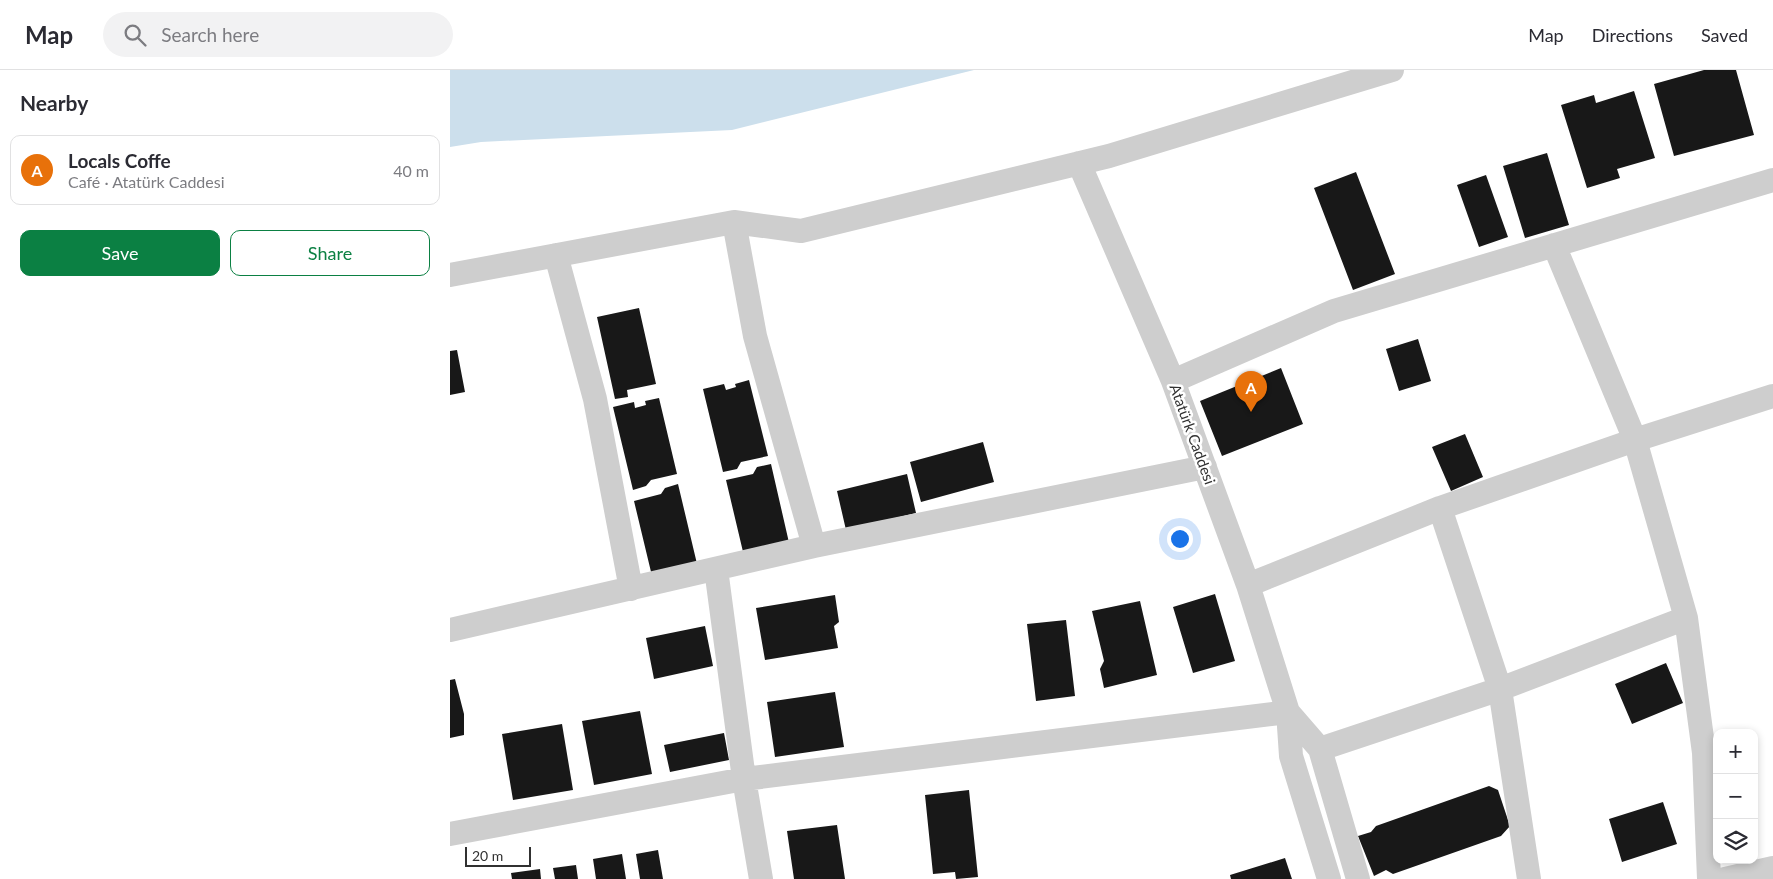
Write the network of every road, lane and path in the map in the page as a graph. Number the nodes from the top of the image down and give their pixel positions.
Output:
1 (1392, 70) edge
2 (1079, 163) junction
3 (1773, 180) edge
4 (734, 222) junction
5 (1554, 245) junction
6 (556, 255) junction
7 (450, 275) edge
8 (1173, 381) junction
9 (1773, 396) edge
10 (1635, 440) junction
11 (1205, 467) junction
12 (1440, 508) junction
13 (814, 546) junction
14 (716, 569) junction
15 (1248, 585) junction
16 (631, 589) junction
17 (1686, 618) junction
18 (450, 630) edge
19 (1500, 689) junction
20 (1288, 712) junction
21 (1320, 749) junction
22 (744, 779) junction
23 (450, 834) edge
24 (1773, 868) edge
25 (761, 879) edge
26 (1329, 879) edge
27 (1358, 879) edge
28 (1529, 879) edge
29 (1709, 879) edge
30 (1725, 879) edge

1 - 2 street
2 - 4 street
2 - 8 street, Atatürk Caddesi
3 - 5 street
4 - 6 street
4 - 13 street
5 - 8 street
5 - 10 street
6 - 7 street
6 - 16 street
8 - 11 street, Atatürk Caddesi
9 - 10 street
10 - 12 street
10 - 17 street
11 - 13 street
11 - 15 street, Atatürk Caddesi
12 - 15 street
12 - 19 street
13 - 14 street
14 - 16 street
14 - 22 street
15 - 20 street, Atatürk Caddesi
16 - 18 street
17 - 19 street
17 - 29 street
19 - 21 street
19 - 28 street
20 - 21 street, Atatürk Caddesi
20 - 22 street
20 - 26 street, Atatürk Caddesi
21 - 27 street, Atatürk Caddesi
22 - 23 street
22 - 25 street
24 - 30 street

